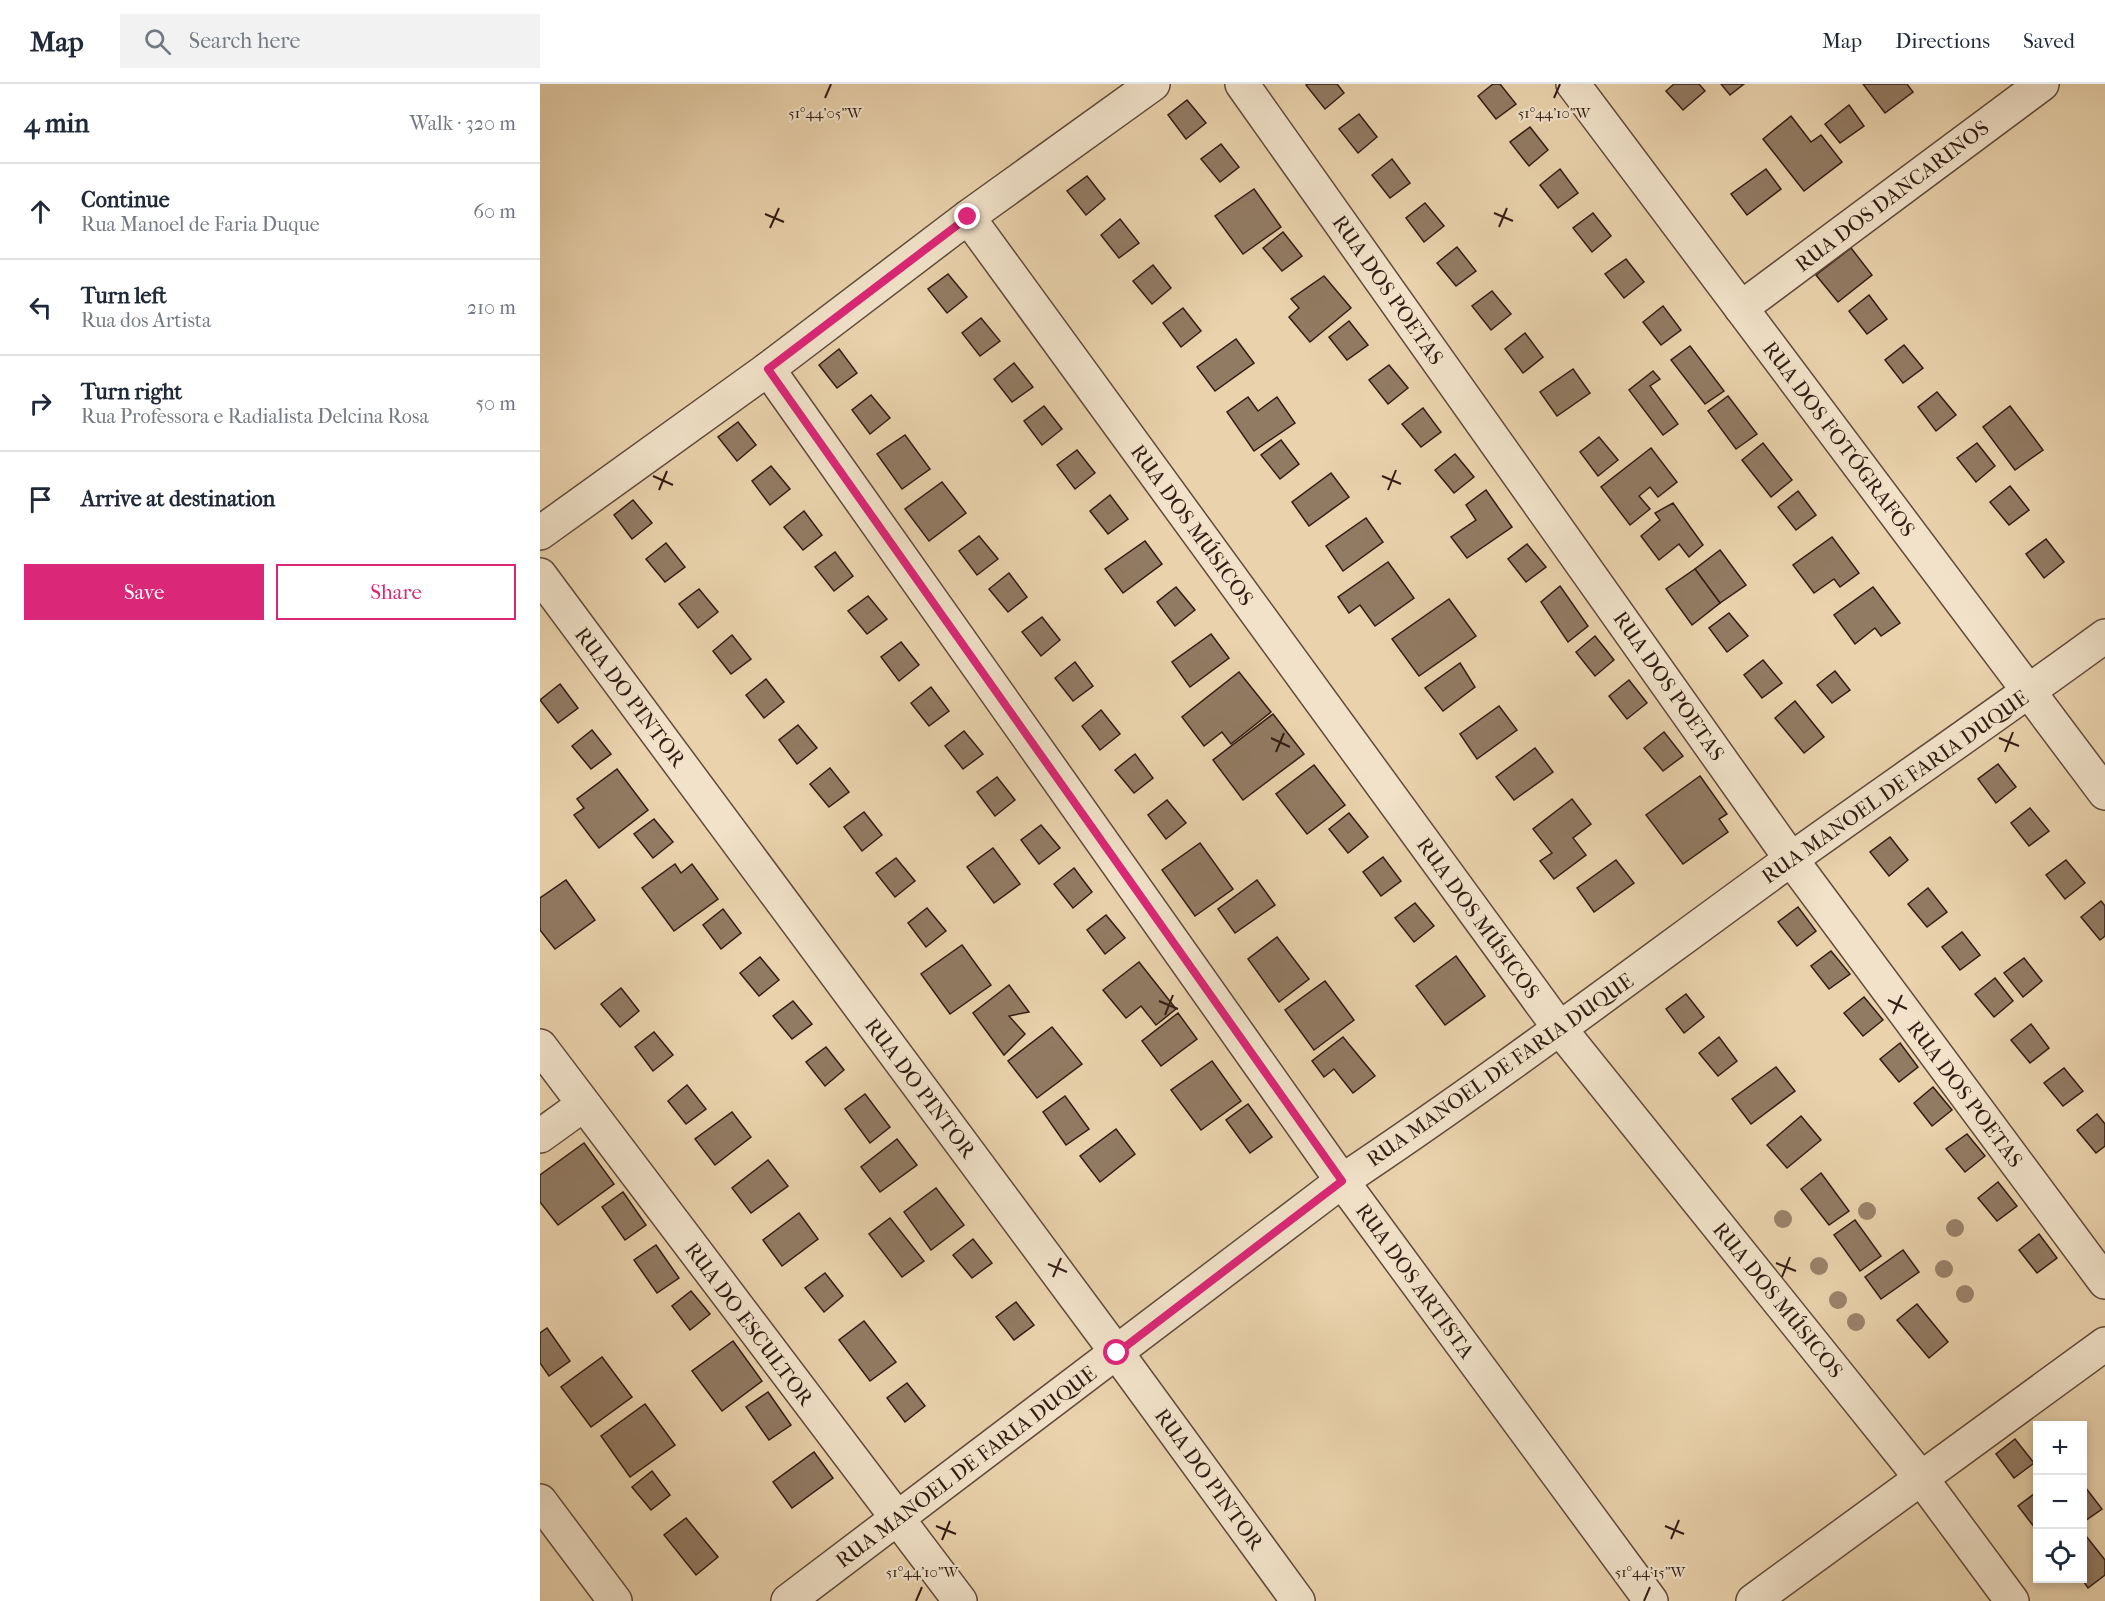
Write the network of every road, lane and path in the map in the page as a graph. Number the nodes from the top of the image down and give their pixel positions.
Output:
1 (1153, 84) edge
2 (1242, 84) edge
3 (2042, 84) edge
4 (1588, 89) edge
5 (968, 217) junction
6 (1742, 308) junction
7 (768, 369) junction
8 (540, 533) edge
9 (540, 575) edge
10 (2105, 636) edge
11 (2029, 691) junction
12 (2105, 793) edge
13 (1791, 860) junction
14 (1560, 1029) junction
15 (540, 1046) edge
16 (583, 1105) junction
17 (540, 1136) edge
18 (1342, 1181) junction
19 (2105, 1282) edge
20 (2105, 1344) edge
21 (1117, 1353) junction
22 (1921, 1478) junction
23 (540, 1501) edge
24 (898, 1519) junction
25 (615, 1601) edge
26 (788, 1601) edge
27 (960, 1601) edge
28 (1298, 1601) edge
29 (1652, 1601) edge
30 (1753, 1601) edge
31 (2012, 1601) edge

1 - 5 street
2 - 13 street, RUA DOS POETAS
3 - 6 street, RUA DOS DANCARINOS
4 - 6 street, RUA DOS FOTÓGRAFOS
5 - 7 street
5 - 14 street, RUA DOS MÚSICOS
6 - 11 street, RUA DOS FOTÓGRAFOS
7 - 8 street
7 - 18 street, RUA DOS ARTISTA
9 - 21 street, RUA DO PINTOR
10 - 11 street, RUA MANOEL DE FARIA DUQUE
11 - 12 street, RUA DOS FOTÓGRAFOS
11 - 13 street, RUA MANOEL DE FARIA DUQUE
13 - 14 street, RUA MANOEL DE FARIA DUQUE
13 - 19 street, RUA DOS POETAS
14 - 18 street, RUA MANOEL DE FARIA DUQUE
14 - 22 street, RUA DOS MÚSICOS
15 - 16 street, RUA DO ESCULTOR
16 - 17 street
16 - 24 street, RUA DO ESCULTOR
18 - 21 street, RUA MANOEL DE FARIA DUQUE
18 - 29 street, RUA DOS ARTISTA
20 - 22 street
21 - 24 street, RUA MANOEL DE FARIA DUQUE
21 - 28 street, RUA DO PINTOR
22 - 30 street
22 - 31 street, RUA DOS MÚSICOS
23 - 25 street
24 - 26 street, RUA MANOEL DE FARIA DUQUE
24 - 27 street, RUA DO ESCULTOR

